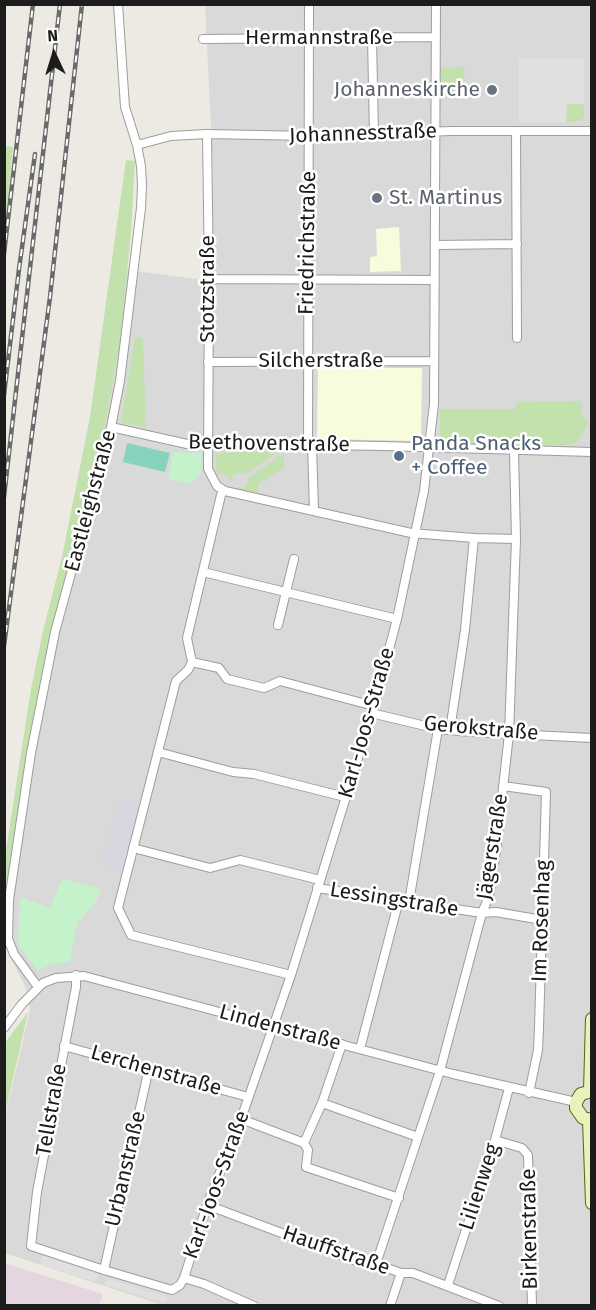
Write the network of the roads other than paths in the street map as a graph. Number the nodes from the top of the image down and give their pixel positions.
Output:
1 (118, 4) edge
2 (309, 4) edge
3 (436, 4) edge
4 (309, 37) junction
5 (436, 37) junction
6 (372, 38) junction
7 (203, 39) dead end
8 (591, 130) edge
9 (516, 131) junction
10 (436, 133) junction
11 (207, 134) junction
12 (374, 135) junction
13 (310, 136) junction
14 (137, 145) junction
15 (517, 244) junction
16 (436, 245) junction
17 (209, 279) junction
18 (308, 279) junction
19 (435, 280) junction
20 (517, 338) dead end
21 (434, 361) junction
22 (208, 362) junction
23 (307, 362) junction
24 (111, 427) junction
25 (208, 443) junction
26 (310, 445) junction
27 (429, 449) junction
28 (514, 451) junction
29 (591, 452) edge
30 (221, 495) dead end
31 (314, 511) junction
32 (414, 534) junction
33 (474, 538) junction
34 (516, 539) junction
35 (294, 559) dead end
36 (203, 572) junction
37 (285, 593) junction
38 (397, 619) junction
39 (278, 625) dead end
40 (192, 662) junction
41 (373, 709) junction
42 (438, 729) junction
43 (450, 730) junction
44 (509, 734) junction
45 (591, 738) edge
46 (158, 752) junction
47 (502, 786) junction
48 (345, 797) junction
49 (133, 848) junction
50 (319, 884) junction
51 (399, 900) junction
52 (409, 902) junction
53 (482, 913) junction
54 (542, 920) junction
55 (76, 975) junction
56 (291, 975) junction
57 (38, 987) junction
58 (591, 1019) edge
59 (273, 1026) junction
60 (4, 1028) edge
61 (342, 1044) junction
62 (64, 1046) junction
63 (360, 1049) junction
64 (149, 1068) junction
65 (440, 1071) junction
66 (509, 1088) junction
67 (591, 1091) edge
68 (529, 1093) junction
69 (248, 1097) junction
70 (576, 1102) junction
71 (322, 1103) junction
72 (241, 1119) junction
73 (590, 1120) edge
74 (418, 1137) junction
75 (495, 1140) junction
76 (304, 1143) junction
77 (399, 1198) junction
78 (591, 1203) edge
79 (207, 1204) junction
80 (376, 1264) junction
81 (104, 1270) junction
82 (401, 1273) junction
83 (184, 1278) junction
84 (448, 1285) junction
85 (482, 1303) edge
86 (254, 1305) edge
87 (390, 1305) edge
88 (498, 1305) edge
89 (532, 1305) edge

1 - 14 street, Eastleighstraße
2 - 4 street, Friedrichstraße
3 - 5 street, Karl-Joos-Straße
4 - 6 street, Hermannstraße
4 - 7 street, Hermannstraße
4 - 13 street, Friedrichstraße
5 - 6 street, Hermannstraße
5 - 10 street, Karl-Joos-Straße
6 - 12 street
8 - 9 street, Johannesstraße
9 - 10 street, Johannesstraße
9 - 15 street
10 - 12 street, Johannesstraße
10 - 16 street, Karl-Joos-Straße
11 - 13 street, Johannesstraße
11 - 14 street, Johannesstraße
11 - 17 street, Stotzstraße
12 - 13 street, Johannesstraße
13 - 18 street, Friedrichstraße
14 - 24 street, Eastleighstraße
15 - 16 street
15 - 20 street
16 - 19 street, Karl-Joos-Straße
17 - 18 street
17 - 22 street, Stotzstraße
18 - 19 street
18 - 23 street, Friedrichstraße
19 - 21 street, Karl-Joos-Straße
21 - 23 street, Silcherstraße
21 - 27 street, Karl-Joos-Straße
22 - 23 street, Silcherstraße
22 - 25 street, Stotzstraße
23 - 26 street, Friedrichstraße
24 - 25 street, Beethovenstraße
24 - 57 street, Eastleighstraße
25 - 26 street, Beethovenstraße
25 - 31 street, Stotzstraße
26 - 27 street, Beethovenstraße
26 - 31 street, Friedrichstraße
27 - 28 street, Beethovenstraße
27 - 32 street, Karl-Joos-Straße
28 - 29 street, Beethovenstraße
28 - 34 street, Jägerstraße
30 - 36 street
31 - 32 street, Stotzstraße
32 - 33 street, Stotzstraße
32 - 38 street, Karl-Joos-Straße
33 - 34 street, Stotzstraße
33 - 43 street
34 - 44 street, Jägerstraße
35 - 37 street
36 - 37 street
36 - 40 street
37 - 38 street
37 - 39 street
38 - 41 street, Karl-Joos-Straße
40 - 41 street, Gerokstraße
40 - 46 street
41 - 42 street, Gerokstraße
41 - 48 street, Karl-Joos-Straße
42 - 43 street, Gerokstraße
42 - 52 street
43 - 44 street, Gerokstraße
44 - 45 street, Gerokstraße
44 - 47 street, Jägerstraße
46 - 48 street
46 - 49 street
47 - 53 street, Jägerstraße
47 - 54 street, Im Rosenhag
48 - 50 street, Karl-Joos-Straße
49 - 50 street, Lessingstraße
49 - 56 street
50 - 51 street, Lessingstraße
50 - 56 street, Karl-Joos-Straße
51 - 52 street, Lessingstraße
51 - 63 street
52 - 53 street, Lessingstraße
53 - 54 street, Lessingstraße
53 - 65 street, Jägerstraße
54 - 68 street, Im Rosenhag
55 - 57 street, Lindenstraße
55 - 59 street, Lindenstraße
55 - 62 street, Tellstraße
56 - 59 street, Karl-Joos-Straße
57 - 60 street, Lindenstraße
58 - 67 main road
59 - 61 street, Lindenstraße
59 - 69 street, Karl-Joos-Straße
61 - 63 street, Lindenstraße
61 - 71 street
62 - 64 street, Lerchenstraße
62 - 81 street, Tellstraße
63 - 65 street, Lindenstraße
64 - 69 street, Lerchenstraße
64 - 81 street, Urbanstraße
65 - 66 street, Lindenstraße
65 - 74 street, Jägerstraße
66 - 68 street, Lindenstraße
66 - 75 street, Lilienweg
67 - 70 main road
68 - 70 street, Lindenstraße
69 - 72 street, Karl-Joos-Straße
70 - 73 main road
71 - 74 street
71 - 76 street
72 - 76 street
72 - 79 street, Karl-Joos-Straße
73 - 78 main road
74 - 77 street, Jägerstraße
75 - 84 street, Lilienweg
75 - 89 street, Birkenstraße
76 - 77 street
77 - 80 street, Jägerstraße
79 - 80 street, Hauffstraße
79 - 83 street, Karl-Joos-Straße
80 - 82 street, Hauffstraße
81 - 83 street, Karl-Joos-Straße
82 - 84 street, Hauffstraße
82 - 87 street
83 - 86 street
84 - 85 street, Hauffstraße
85 - 88 street, Hauffstraße

